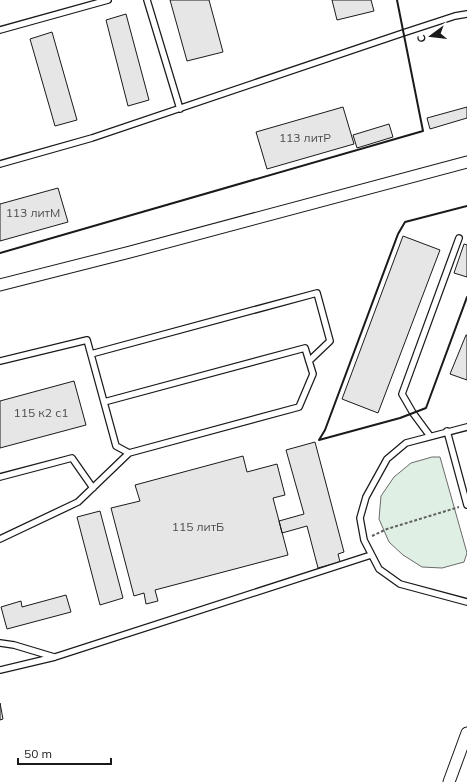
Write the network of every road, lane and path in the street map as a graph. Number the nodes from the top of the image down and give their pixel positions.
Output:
1 (108, 0) edge
2 (147, 0) edge
3 (467, 14) edge
4 (0, 30) edge
5 (180, 109) junction
6 (467, 162) edge
7 (0, 164) edge
8 (459, 238) dead end
9 (0, 285) edge
10 (91, 354) junction
11 (0, 361) edge
12 (309, 361) junction
13 (104, 402) junction
14 (467, 427) edge
15 (447, 431) junction
16 (430, 436) junction
17 (129, 452) junction
18 (0, 477) edge
19 (93, 488) junction
20 (467, 504) edge
21 (458, 507) dead end
22 (0, 539) edge
23 (364, 540) junction
24 (371, 555) junction
25 (467, 602) edge
26 (0, 643) edge
27 (55, 657) junction
28 (0, 670) edge
29 (467, 733) edge
30 (449, 782) edge

1 - 4 lane
2 - 5 lane
3 - 5 lane
5 - 7 lane
6 - 9 street
8 - 16 lane
10 - 11 lane
10 - 12 lane
10 - 13 lane
12 - 13 lane
12 - 17 lane
13 - 17 lane
14 - 15 lane
15 - 16 lane
15 - 20 lane
16 - 23 lane
17 - 19 lane
18 - 19 lane
19 - 22 lane
21 - 23 path
23 - 24 lane
24 - 25 lane
24 - 27 lane
26 - 27 lane
27 - 28 lane
29 - 30 street

